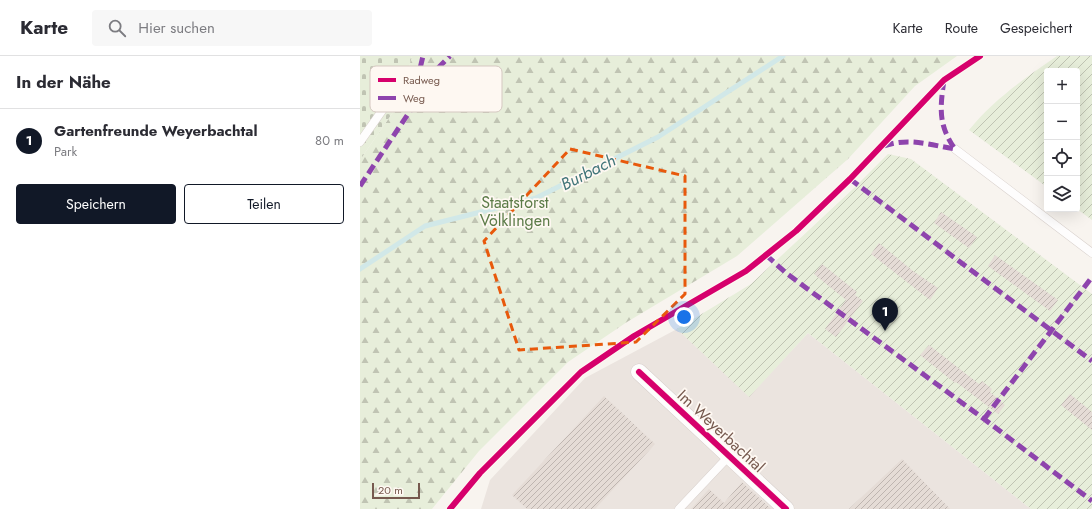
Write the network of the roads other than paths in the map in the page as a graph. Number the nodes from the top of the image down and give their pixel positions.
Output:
1 (381, 112) edge
2 (360, 142) edge
3 (955, 149) dead end
4 (1092, 252) edge
5 (639, 372) dead end
6 (729, 456) junction
7 (679, 509) edge
8 (786, 509) edge

1 - 2 lane
3 - 4 lane
5 - 6 street, Im Weyerbachtal
6 - 7 lane
6 - 8 street, Im Weyerbachtal

